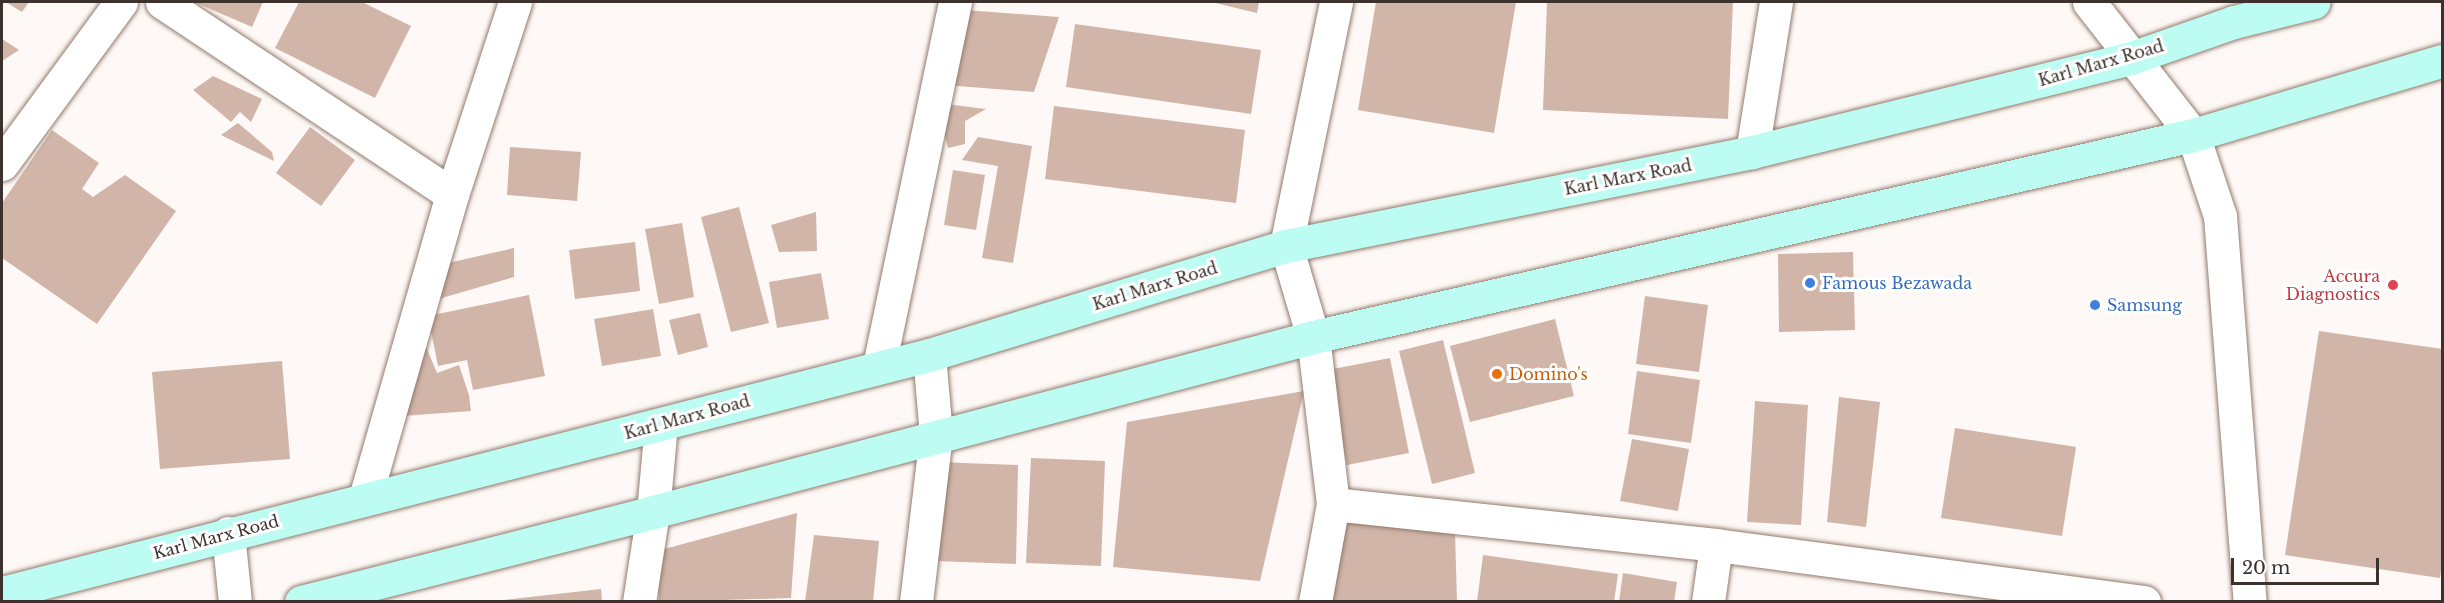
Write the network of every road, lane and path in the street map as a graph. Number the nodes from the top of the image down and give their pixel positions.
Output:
1 (121, 2) edge
2 (162, 2) edge
3 (514, 2) edge
4 (955, 2) edge
5 (1336, 2) edge
6 (1776, 2) edge
7 (2089, 2) edge
8 (2314, 2) edge
9 (2234, 12) edge
10 (2131, 58) junction
11 (2442, 62) edge
12 (2193, 135) junction
13 (1752, 152) junction
14 (2, 164) edge
15 (452, 195) junction
16 (1286, 246) junction
17 (1312, 337) junction
18 (929, 355) junction
19 (879, 366) junction
20 (661, 424) junction
21 (936, 435) junction
22 (365, 498) junction
23 (1333, 504) junction
24 (653, 512) junction
25 (228, 533) junction
26 (1716, 545) junction
27 (2, 593) edge
28 (2060, 596) edge
29 (235, 602) edge
30 (301, 602) edge
31 (639, 602) edge
32 (916, 602) edge
33 (1315, 602) edge
34 (1708, 602) edge
35 (2144, 602) edge
36 (2250, 602) edge

1 - 14 street
2 - 15 street
3 - 15 street
4 - 19 street
5 - 16 street
6 - 13 street
7 - 10 street
8 - 9 main road, Karl Marx Road
9 - 10 main road, Karl Marx Road
10 - 12 street
10 - 13 main road, Karl Marx Road
11 - 12 main road
12 - 17 main road
12 - 36 street
13 - 16 main road, Karl Marx Road
15 - 22 street
16 - 17 street
16 - 18 main road, Karl Marx Road
17 - 21 main road
17 - 23 street
18 - 19 main road, Karl Marx Road
18 - 21 street
19 - 20 main road, Karl Marx Road
20 - 22 main road, Karl Marx Road
20 - 24 street
21 - 24 main road
21 - 32 street
22 - 25 main road, Karl Marx Road
23 - 26 street
23 - 33 street
24 - 30 main road
24 - 31 street
25 - 27 main road, Karl Marx Road
25 - 29 street
26 - 28 street
26 - 34 street
28 - 35 street

